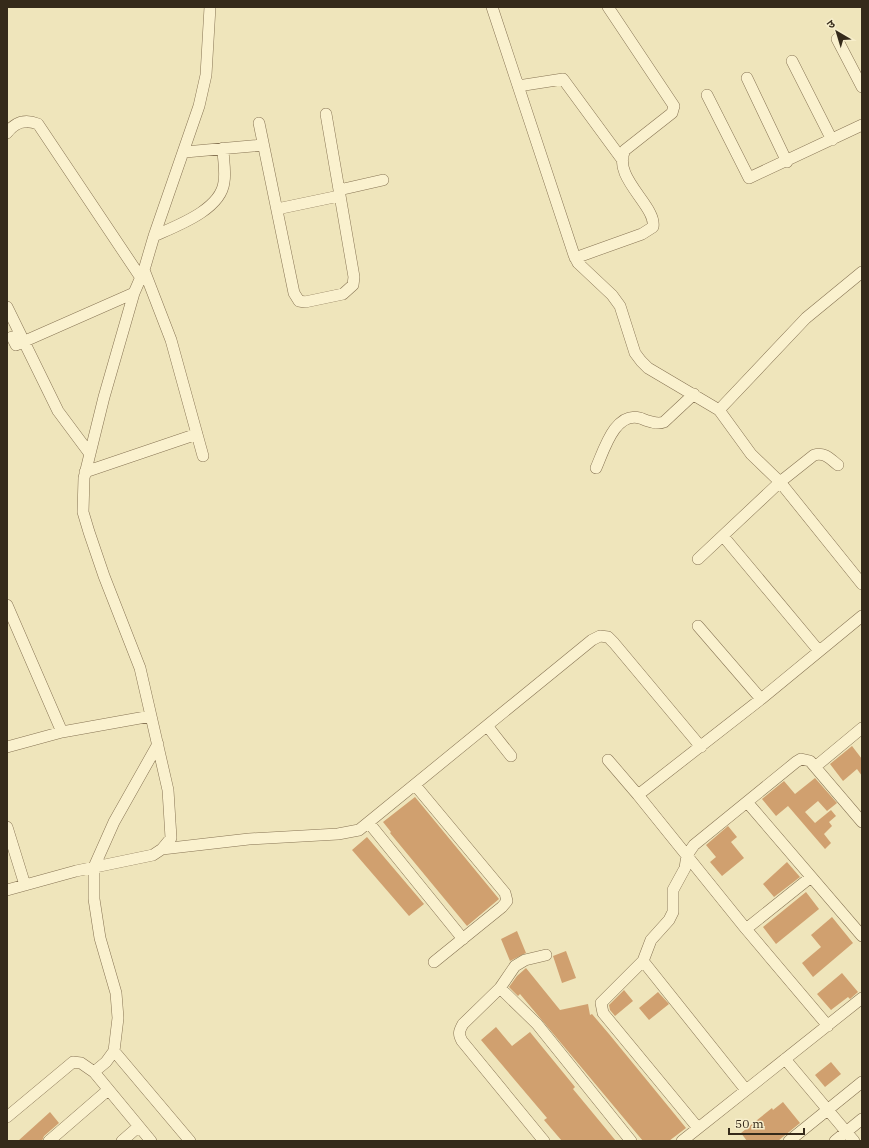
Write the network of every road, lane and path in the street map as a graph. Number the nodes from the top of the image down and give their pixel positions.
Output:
1 (210, 7) edge
2 (492, 7) edge
3 (608, 7) edge
4 (837, 39) dead end
5 (792, 61) dead end
6 (748, 78) dead end
7 (518, 86) junction
8 (862, 87) edge
9 (707, 95) dead end
10 (326, 114) dead end
11 (259, 123) dead end
12 (862, 125) edge
13 (7, 133) edge
14 (832, 140) junction
15 (263, 145) junction
16 (223, 148) junction
17 (185, 152) junction
18 (621, 158) junction
19 (787, 162) junction
20 (383, 180) dead end
21 (339, 193) junction
22 (276, 209) junction
23 (154, 236) junction
24 (576, 258) junction
25 (862, 272) edge
26 (143, 274) junction
27 (134, 293) junction
28 (7, 307) edge
29 (12, 337) dead end
30 (24, 341) junction
31 (694, 394) junction
32 (719, 410) junction
33 (197, 434) junction
34 (90, 454) junction
35 (203, 456) dead end
36 (838, 465) dead end
37 (596, 468) dead end
38 (85, 472) junction
39 (780, 482) junction
40 (722, 536) junction
41 (698, 559) dead end
42 (862, 584) edge
43 (7, 606) edge
44 (862, 616) edge
45 (698, 626) dead end
46 (819, 651) junction
47 (761, 699) junction
48 (151, 716) junction
49 (488, 727) junction
50 (862, 728) edge
51 (62, 732) junction
52 (158, 744) junction
53 (7, 747) edge
54 (701, 747) junction
55 (511, 756) dead end
56 (608, 760) dead end
57 (815, 767) junction
58 (415, 785) junction
59 (638, 795) junction
60 (747, 802) junction
61 (862, 822) edge
62 (369, 824) junction
63 (7, 827) edge
64 (162, 849) junction
65 (687, 855) junction
66 (94, 867) junction
67 (811, 877) junction
68 (25, 885) junction
69 (7, 890) edge
70 (746, 930) junction
71 (862, 936) edge
72 (463, 939) junction
73 (546, 955) dead end
74 (643, 961) junction
75 (434, 962) dead end
76 (500, 988) junction
77 (862, 998) edge
78 (828, 1026) junction
79 (114, 1051) junction
80 (785, 1059) junction
81 (94, 1072) junction
82 (862, 1082) edge
83 (108, 1090) junction
84 (746, 1090) junction
85 (828, 1110) junction
86 (7, 1117) edge
87 (862, 1119) edge
88 (138, 1127) junction
89 (698, 1128) junction
90 (846, 1132) junction
91 (862, 1138) edge
92 (49, 1141) edge
93 (122, 1141) edge
94 (151, 1141) edge
95 (190, 1141) edge
96 (544, 1141) edge
97 (631, 1141) edge
98 (682, 1141) edge
99 (789, 1141) edge
100 (835, 1141) edge
101 (854, 1141) edge
102 (858, 1141) edge

1 - 17 street
2 - 7 street
3 - 18 street
4 - 8 street
5 - 14 street
6 - 19 street
7 - 18 street
7 - 24 street
9 - 19 street
10 - 21 street
11 - 15 street
12 - 14 street
13 - 26 street
14 - 19 street
15 - 16 street
15 - 22 street
16 - 17 street
16 - 23 street
17 - 23 street
18 - 24 street
20 - 21 street
21 - 22 street
21 - 22 street
23 - 26 street
24 - 31 street
25 - 32 street
26 - 27 street
26 - 33 street
27 - 30 street
27 - 34 street
28 - 30 street
29 - 30 street
30 - 34 street
31 - 32 street
31 - 37 street
32 - 39 street
33 - 35 street
33 - 38 street
34 - 38 street
36 - 39 street
38 - 48 street
39 - 40 street
39 - 42 street
40 - 41 street
40 - 46 street
43 - 51 street
44 - 46 street
45 - 47 street
46 - 47 street
47 - 54 street
48 - 51 street
48 - 52 street
49 - 54 street
49 - 55 street
49 - 58 street
50 - 57 street
51 - 53 street
52 - 64 street
52 - 66 street
54 - 59 street
56 - 59 street
57 - 60 street
57 - 61 street
58 - 62 street
58 - 72 street
59 - 65 street
60 - 65 street
60 - 67 street
62 - 64 street
62 - 72 street
63 - 68 street
64 - 66 street
65 - 70 street
65 - 74 street
66 - 68 street
66 - 79 street
67 - 70 street
67 - 71 street
68 - 69 street
70 - 78 street
72 - 75 street
73 - 76 street
74 - 84 street
74 - 89 street
76 - 96 street
76 - 97 street
77 - 78 street
78 - 80 street
79 - 81 street
79 - 95 street
80 - 84 street
80 - 85 street
81 - 83 street
81 - 86 street
82 - 85 street
83 - 88 street
83 - 92 street
84 - 89 street
85 - 90 street
85 - 99 street
87 - 90 street
88 - 93 street
88 - 94 street
89 - 98 street
90 - 100 street
90 - 101 street
91 - 102 street

